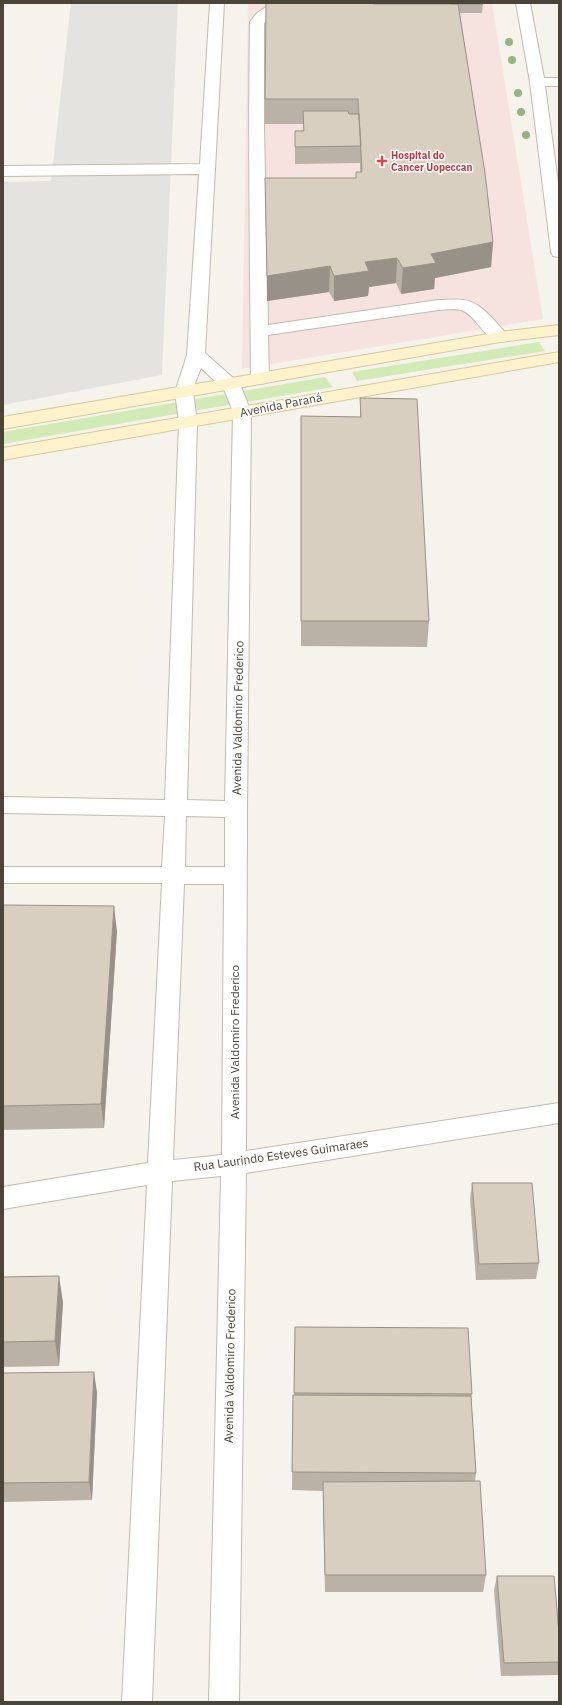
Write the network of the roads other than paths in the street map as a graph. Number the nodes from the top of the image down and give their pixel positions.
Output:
1 (216, 3) edge
2 (281, 3) edge
3 (523, 3) edge
4 (538, 82) junction
5 (559, 82) edge
6 (208, 169) junction
7 (3, 171) edge
8 (559, 252) edge
9 (559, 330) edge
10 (259, 332) junction
11 (500, 337) junction
12 (196, 355) junction
13 (559, 357) edge
14 (333, 367) junction
15 (260, 379) junction
16 (231, 384) junction
17 (184, 392) junction
18 (346, 393) junction
19 (242, 412) junction
20 (188, 422) junction
21 (3, 423) edge
22 (3, 454) edge
23 (3, 805) edge
24 (176, 808) junction
25 (236, 809) junction
26 (3, 875) edge
27 (173, 875) junction
28 (236, 876) junction
29 (559, 1113) edge
30 (234, 1164) junction
31 (159, 1172) junction
32 (3, 1198) edge
33 (137, 1702) edge
34 (224, 1702) edge

1 - 6 street
2 - 10 street
3 - 4 street
4 - 5 street
4 - 8 street
6 - 7 street
6 - 12 street
9 - 11 main road
10 - 11 street
10 - 15 street
11 - 14 main road
12 - 16 street
12 - 17 street
13 - 18 main road, Avenida Paraná
14 - 15 main road
14 - 18 main road
15 - 16 main road
16 - 17 main road
16 - 19 street, Avenida Valdomiro Frederico
17 - 20 street
17 - 21 main road
18 - 19 main road, Avenida Paraná
19 - 20 main road, Avenida Paraná
19 - 25 street, Avenida Valdomiro Frederico
20 - 22 main road, Avenida Paraná
20 - 24 street
23 - 24 street
24 - 25 street
24 - 27 street
25 - 28 street, Avenida Valdomiro Frederico
26 - 27 street
27 - 28 street
27 - 31 street
28 - 30 street, Avenida Valdomiro Frederico
29 - 30 street, Rua Laurindo Esteves Guimaraes
30 - 31 street, Rua Laurindo Esteves Guimaraes
30 - 34 street, Avenida Valdomiro Frederico
31 - 32 street, Rua Laurindo Esteves Guimaraes
31 - 33 street

